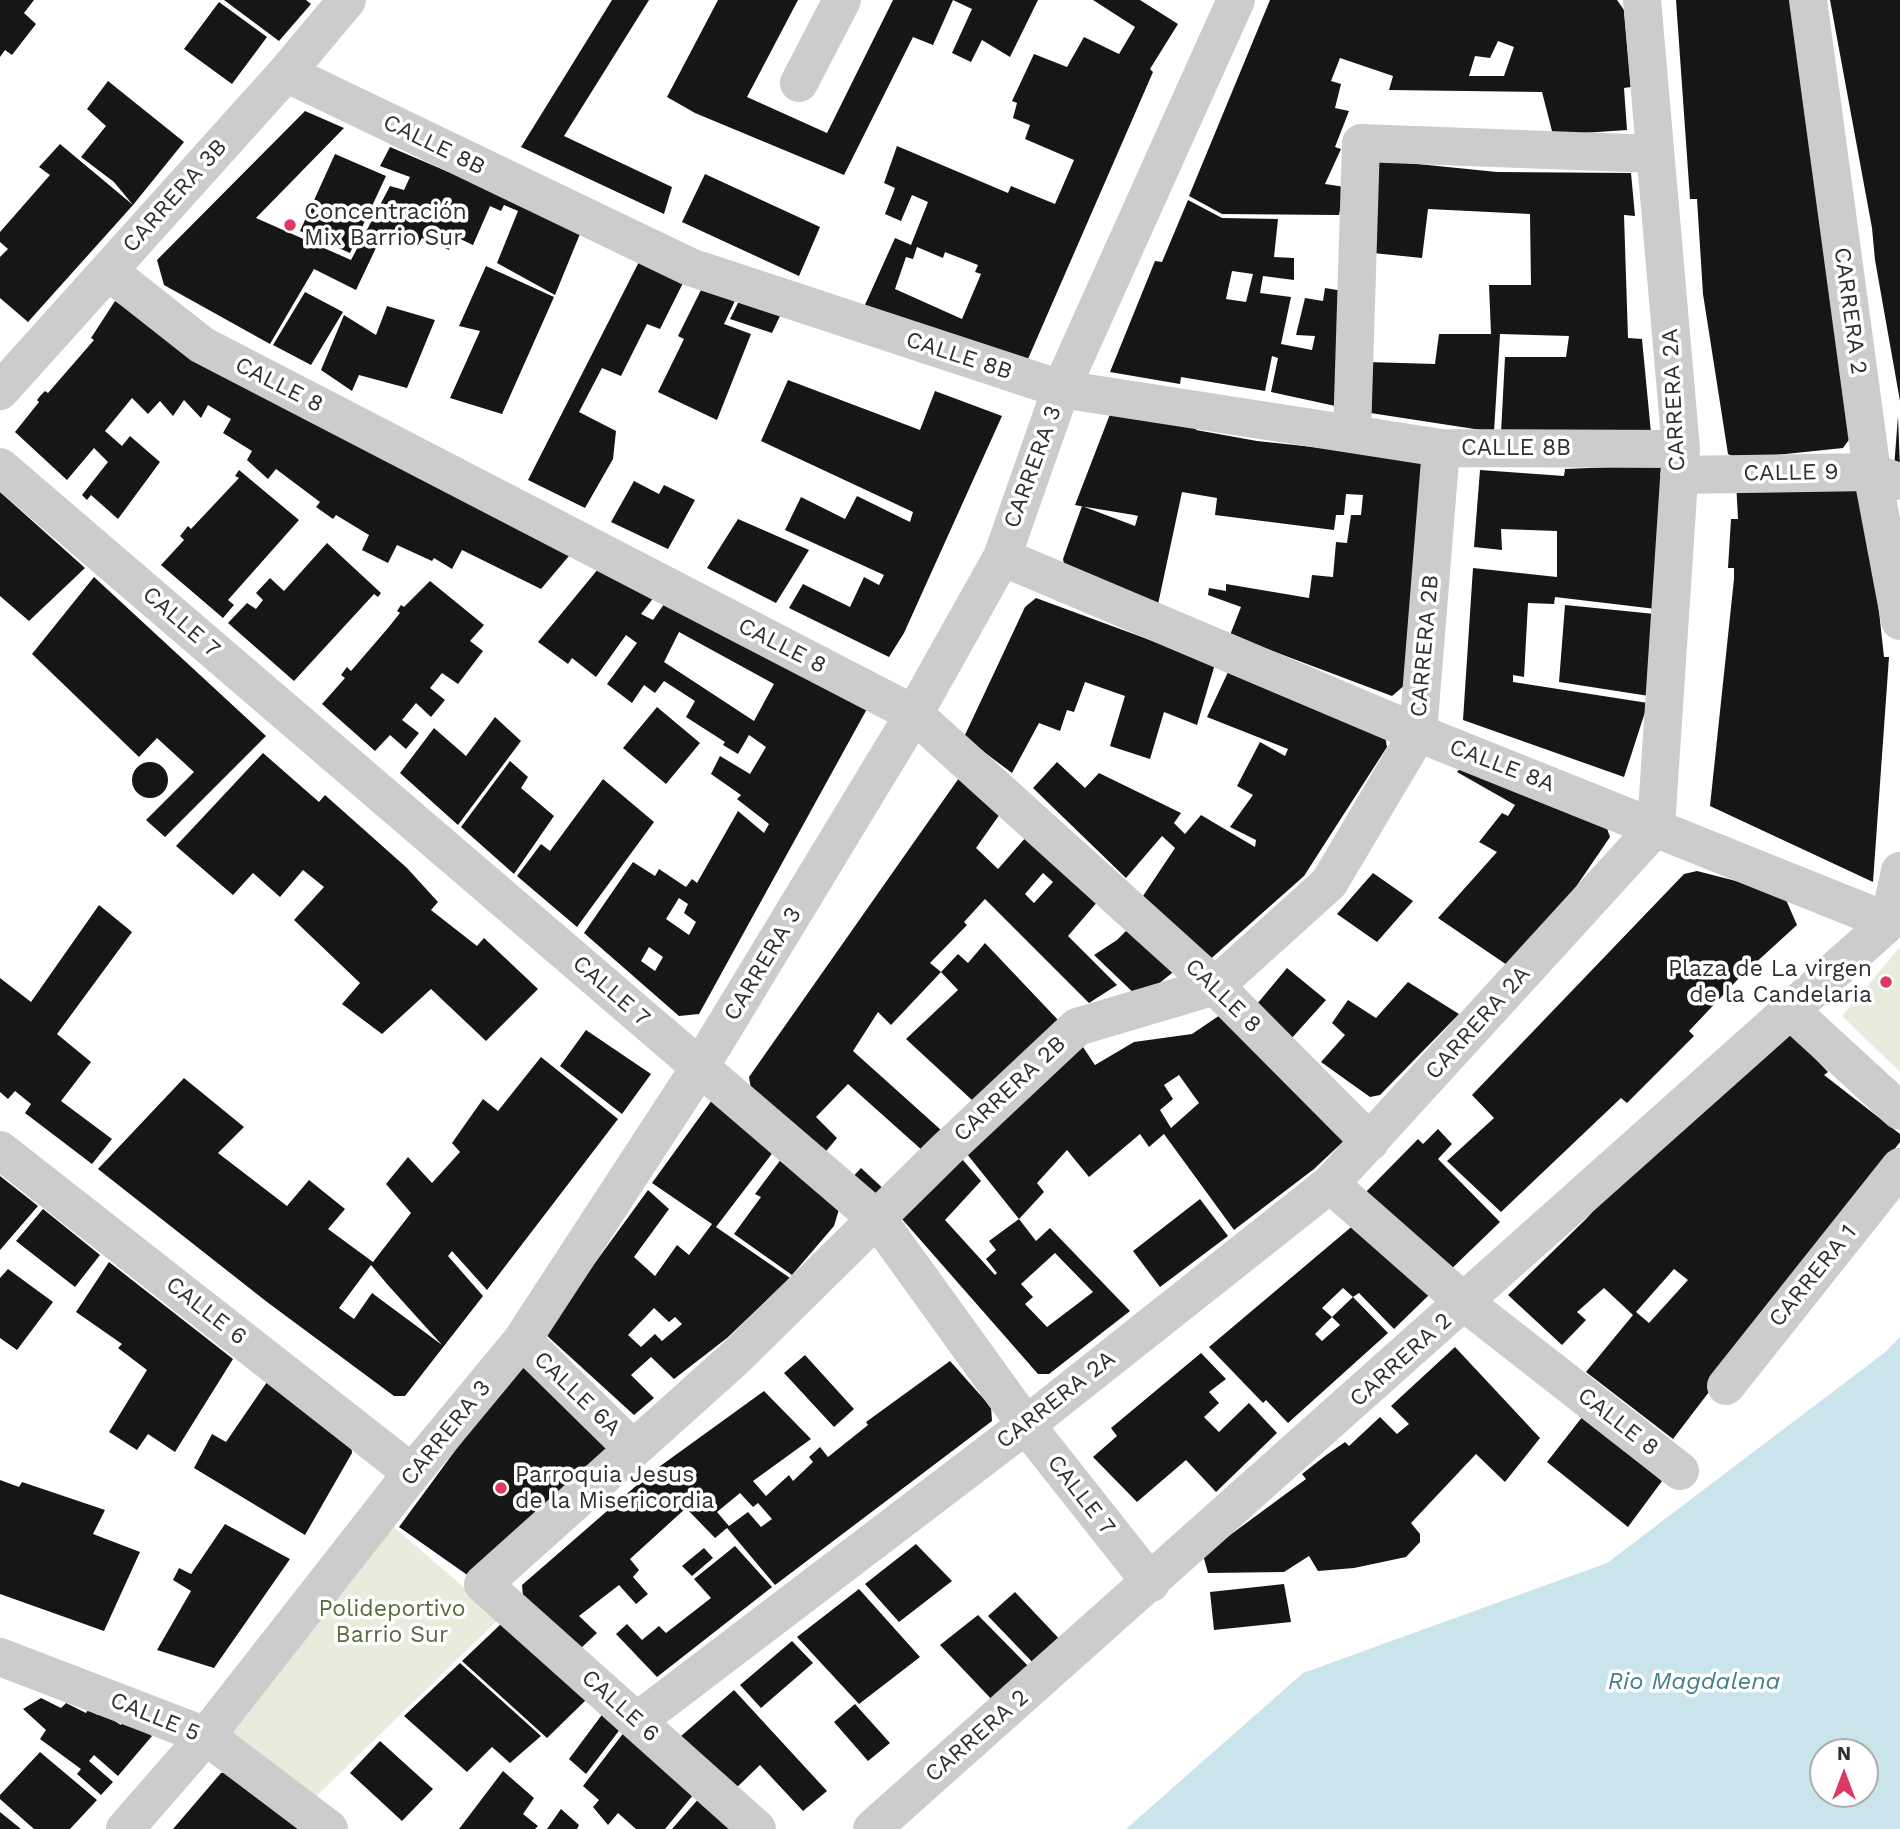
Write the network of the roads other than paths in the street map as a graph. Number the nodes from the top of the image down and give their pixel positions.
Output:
1 (347, 0) edge
2 (842, 0) edge
3 (1642, 0) edge
4 (1808, 0) edge
5 (1227, 3) edge
6 (286, 73) junction
7 (799, 83) dead end
8 (1656, 154) junction
9 (108, 271) junction
10 (1061, 389) junction
11 (0, 391) edge
12 (1352, 434) junction
13 (1441, 447) junction
14 (1680, 462) junction
15 (0, 467) edge
16 (1886, 477) edge
17 (1002, 557) junction
18 (1900, 621) edge
19 (914, 714) junction
20 (1418, 733) junction
21 (1656, 827) junction
22 (1900, 870) edge
23 (1889, 922) junction
24 (1215, 986) junction
25 (1791, 1011) junction
26 (700, 1068) junction
27 (1900, 1111) edge
28 (1370, 1142) junction
29 (0, 1150) edge
30 (1900, 1167) edge
31 (1330, 1184) junction
32 (878, 1220) junction
33 (1465, 1303) junction
34 (522, 1340) junction
35 (1726, 1386) dead end
36 (1026, 1424) junction
37 (632, 1448) junction
38 (1680, 1471) dead end
39 (412, 1473) junction
40 (1151, 1583) junction
41 (483, 1584) joint
42 (0, 1657) edge
43 (637, 1721) junction
44 (206, 1736) junction
45 (125, 1829) edge
46 (329, 1829) edge
47 (757, 1829) edge
48 (872, 1829) edge

1 - 6 street, CARRERA 3B
2 - 7 street
3 - 8 street, CARRERA 2A
4 - 16 street, CARRERA 2
5 - 10 street, CARRERA 3
6 - 9 street, CARRERA 3B
6 - 10 street, CALLE 8B
8 - 12 street
8 - 14 street, CARRERA 2A
9 - 11 street, CARRERA 3B
9 - 19 street, CALLE 8
10 - 12 street, CALLE 8B
10 - 17 street, CARRERA 3
12 - 13 street, CALLE 8B
13 - 14 street, CALLE 8B
13 - 20 street, CARRERA 2B
14 - 16 street, CALLE 9
14 - 21 street, CARRERA 2A
15 - 26 street, CALLE 7
16 - 18 street, CARRERA 2
17 - 19 street, CARRERA 3
17 - 20 street, CALLE 8A
19 - 24 street, CALLE 8
19 - 26 street, CARRERA 3
20 - 21 street, CALLE 8A
20 - 24 street, CARRERA 2B
21 - 23 street, CALLE 8A
21 - 28 street, CARRERA 2A
22 - 23 street
23 - 25 street, CARRERA 2
24 - 28 street, CALLE 8
24 - 32 street, CARRERA 2B
25 - 27 street
25 - 33 street, CARRERA 2
26 - 32 street, CALLE 7
26 - 34 street, CARRERA 3
28 - 31 street, CARRERA 2A
29 - 39 street, CALLE 6
30 - 35 street, CARRERA 1
31 - 33 street, CALLE 8
31 - 36 street, CARRERA 2A
32 - 36 street, CALLE 7
32 - 37 street, CARRERA 2B
33 - 38 street, CALLE 8
33 - 40 street, CARRERA 2
34 - 37 street, CALLE 6A
34 - 39 street, CARRERA 3
36 - 40 street, CALLE 7
36 - 43 street, CARRERA 2A
37 - 41 street, CARRERA 2B
39 - 44 street, CARRERA 3
40 - 48 street, CARRERA 2
41 - 43 street, CALLE 6
42 - 44 street, CALLE 5
43 - 47 street, CALLE 6
44 - 45 street, CARRERA 3
44 - 46 street, CALLE 5

